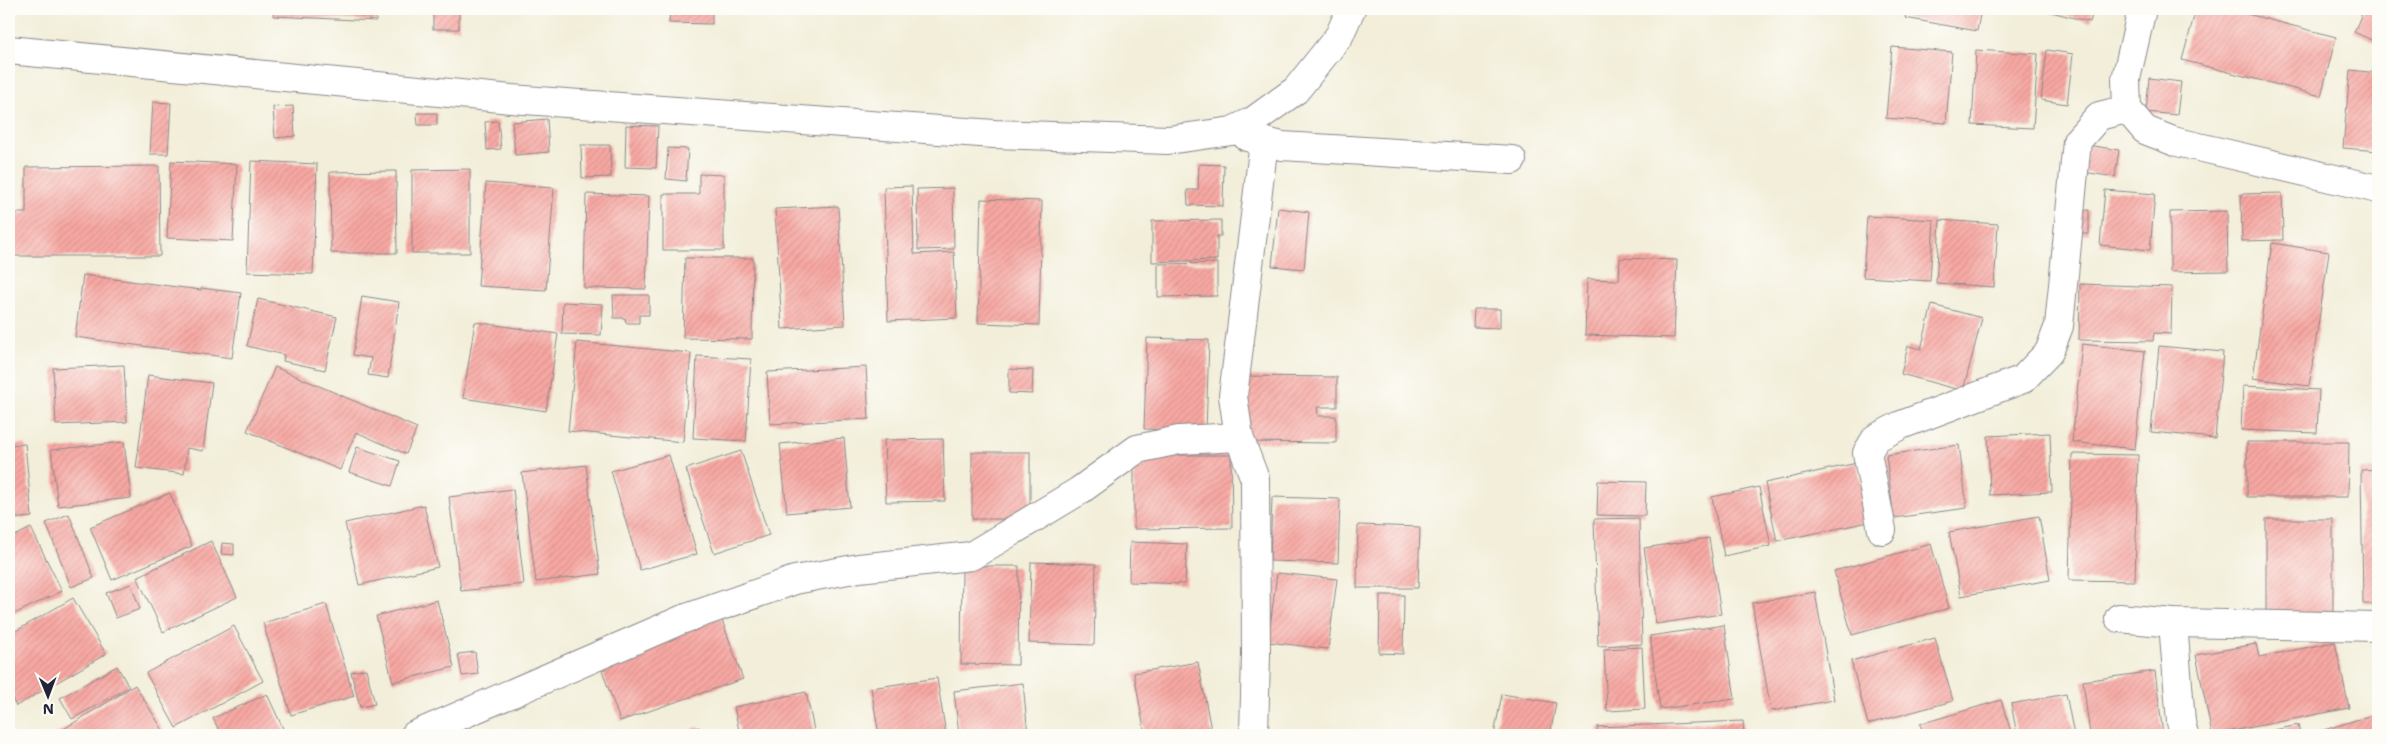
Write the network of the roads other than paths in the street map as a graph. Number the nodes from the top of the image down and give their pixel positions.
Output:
1 (1351, 9) edge
2 (2142, 9) edge
3 (9, 50) edge
4 (2127, 109) junction
5 (1232, 131) junction
6 (1264, 142) junction
7 (1512, 160) dead end
8 (2378, 189) edge
9 (1239, 437) junction
10 (1882, 530) dead end
11 (2119, 618) dead end
12 (2173, 623) junction
13 (2378, 627) edge
14 (416, 735) edge
15 (1254, 735) edge
16 (2184, 735) edge

1 - 5 street
2 - 4 street
3 - 5 street
4 - 8 street
4 - 10 street
5 - 6 street
6 - 7 street
6 - 9 street
9 - 14 street
9 - 15 street
11 - 12 street
12 - 13 street
12 - 16 street

